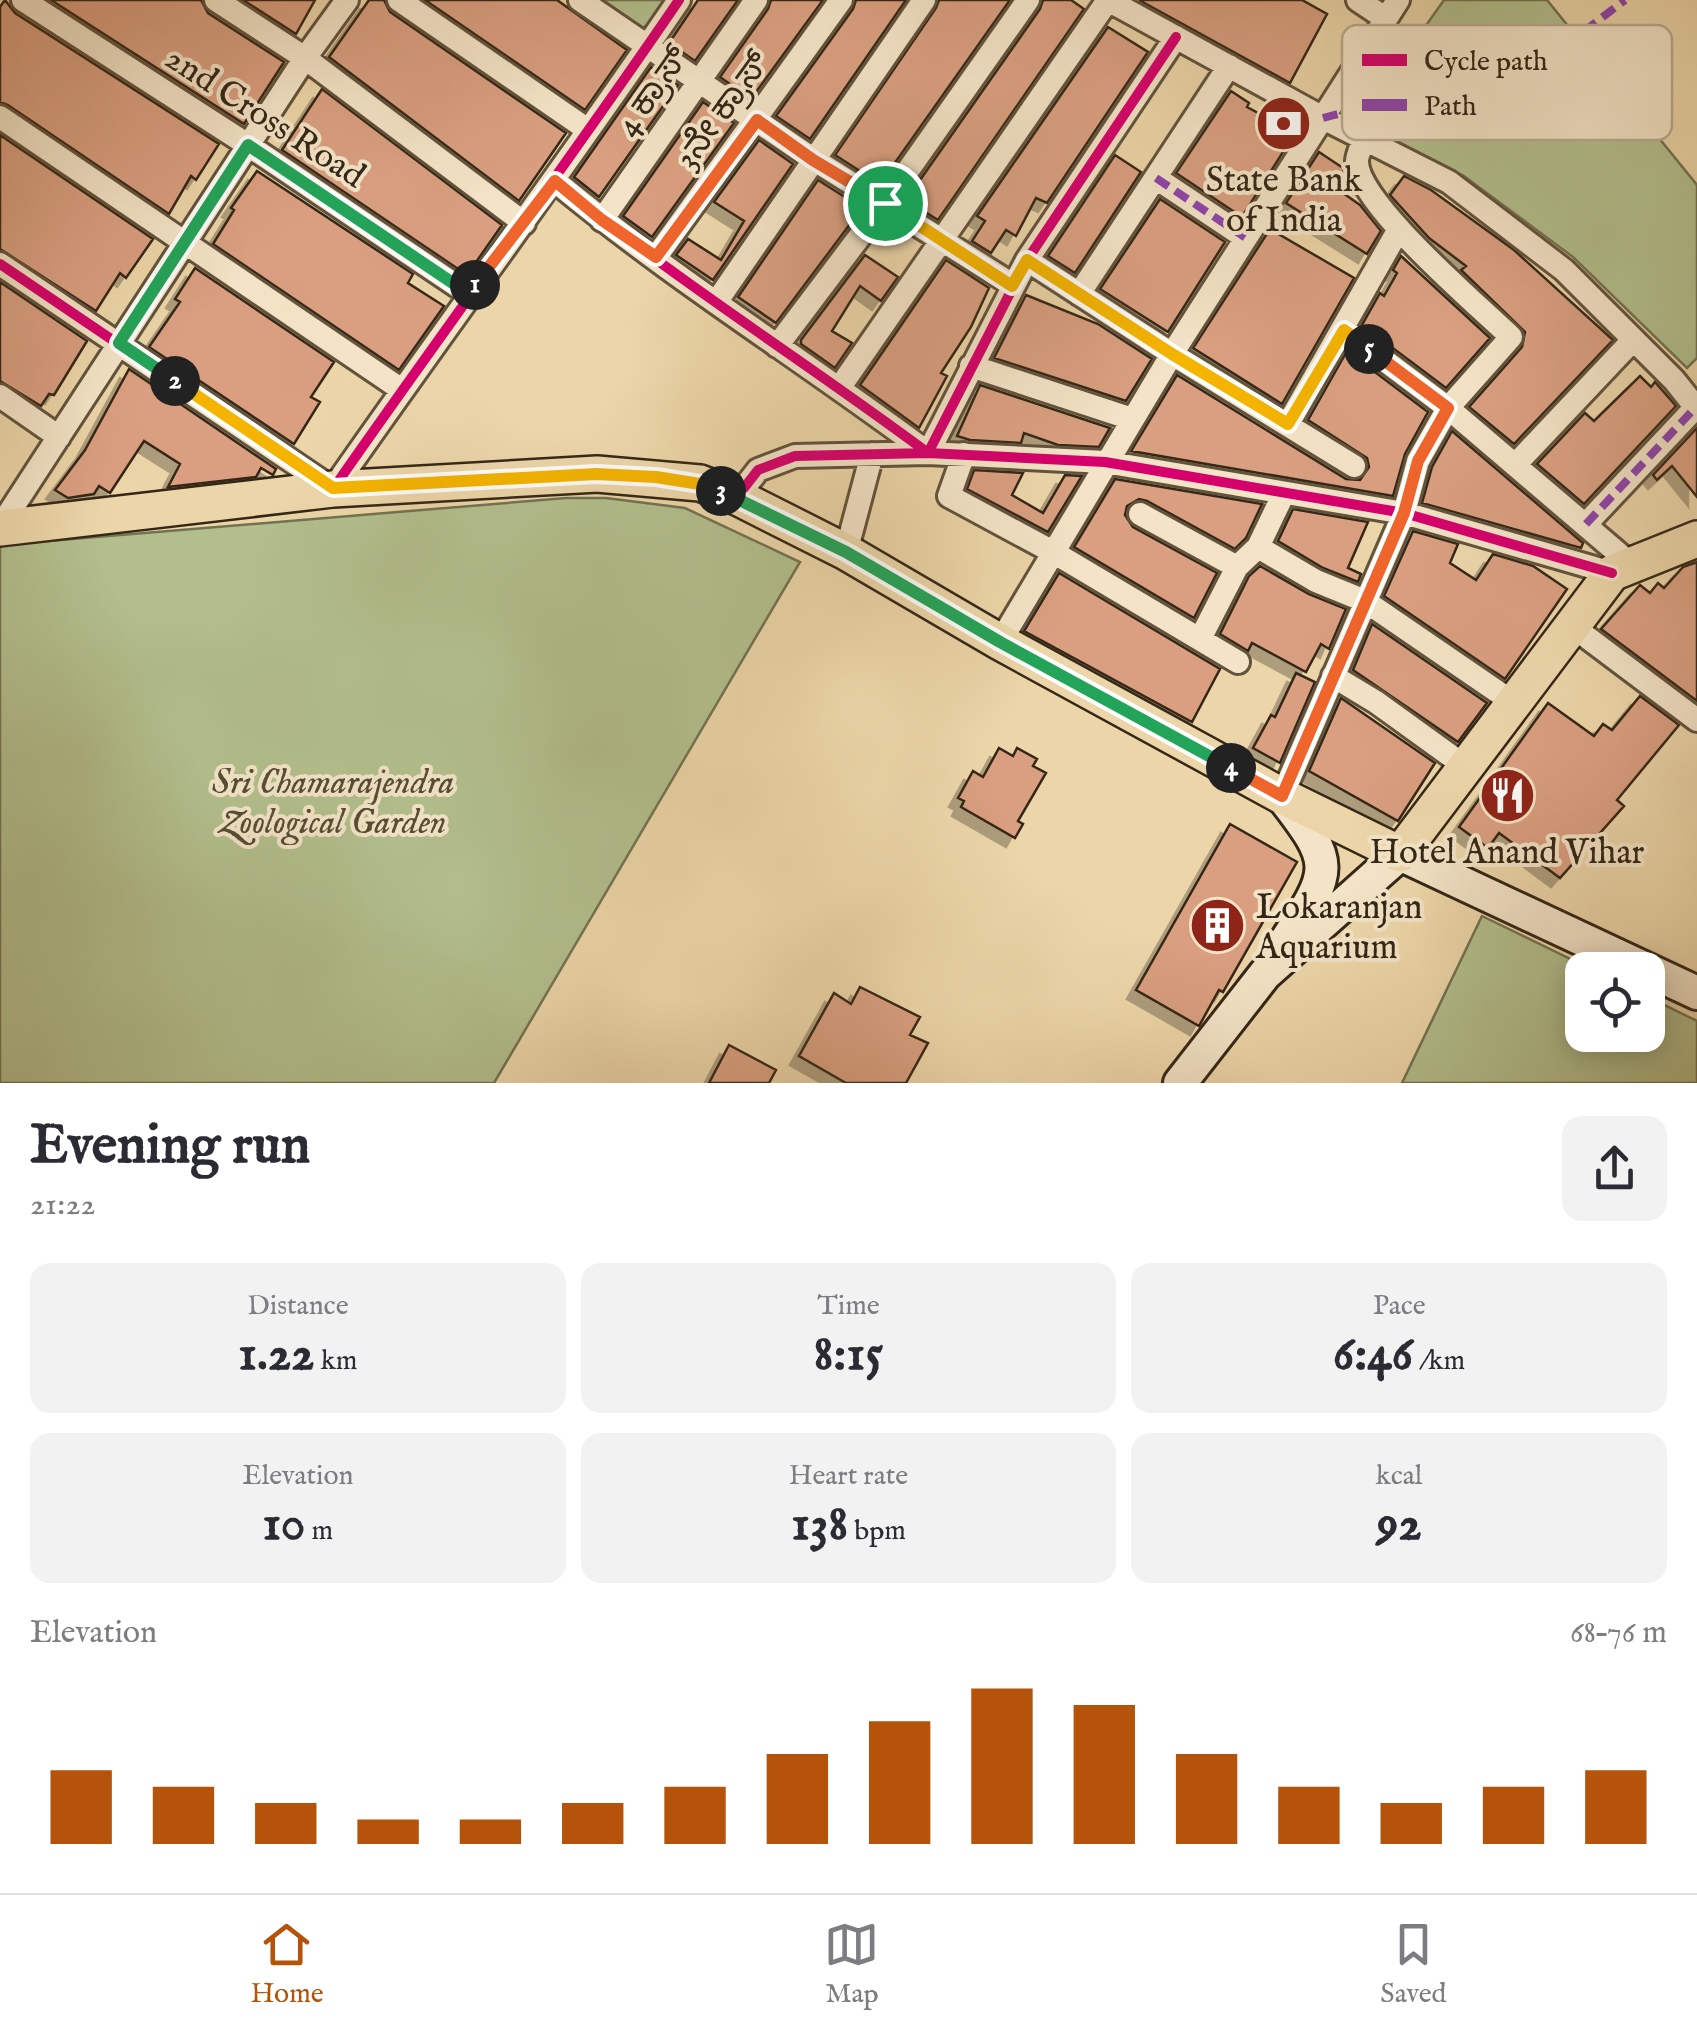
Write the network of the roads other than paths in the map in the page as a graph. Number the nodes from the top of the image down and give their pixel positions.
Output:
1 (23, 0) edge
2 (216, 0) edge
3 (348, 0) edge
4 (399, 0) edge
5 (580, 0) edge
6 (679, 0) edge
7 (756, 0) edge
8 (841, 0) edge
9 (924, 0) edge
10 (1028, 0) edge
11 (1108, 0) edge
12 (1358, 0) edge
13 (1392, 9) edge
14 (1176, 38) junction
15 (648, 46) junction
16 (305, 58) junction
17 (1229, 66) junction
18 (701, 81) junction
19 (1342, 88) edge
20 (0, 117) edge
21 (1323, 118) junction
22 (757, 120) junction
23 (1342, 127) edge
24 (588, 130) junction
25 (1363, 140) edge
26 (1368, 140) edge
27 (248, 145) junction
28 (813, 160) junction
29 (1156, 178) junction
30 (555, 181) junction
31 (885, 203) junction
32 (602, 220) junction
33 (524, 223) junction
34 (1400, 229) junction
35 (1246, 238) junction
36 (185, 240) junction
37 (941, 241) junction
38 (656, 257) junction
39 (1027, 260) junction
40 (0, 264) edge
41 (1012, 286) junction
42 (469, 294) junction
43 (1080, 294) junction
44 (716, 301) junction
45 (1344, 330) junction
46 (1633, 340) junction
47 (119, 343) junction
48 (777, 346) junction
49 (1172, 354) junction
50 (971, 366) junction
51 (840, 387) junction
52 (402, 390) junction
53 (0, 396) edge
54 (1448, 408) junction
55 (1696, 408) edge
56 (1132, 419) junction
57 (1288, 424) junction
58 (59, 436) junction
59 (928, 452) junction
60 (872, 454) junction
61 (964, 454) junction
62 (1105, 462) junction
63 (1516, 464) junction
64 (1354, 466) dead end
65 (333, 488) junction
66 (1284, 493) junction
67 (737, 497) junction
68 (1404, 513) junction
69 (1140, 514) dead end
70 (1586, 524) junction
71 (0, 528) edge
72 (1697, 539) edge
73 (1258, 547) junction
74 (846, 552) junction
75 (1053, 552) junction
76 (1237, 567) junction
77 (1622, 569) junction
78 (1365, 601) junction
79 (1572, 626) junction
80 (1200, 639) junction
81 (1000, 642) junction
82 (1238, 662) dead end
83 (1333, 676) junction
84 (1514, 703) junction
85 (1695, 716) edge
86 (1466, 767) junction
87 (1282, 796) junction
88 (1400, 854) junction
89 (1265, 974) junction
90 (1697, 993) edge
91 (1180, 1083) edge

1 - 27 street, 2nd Cross Road
2 - 16 street
3 - 16 street
4 - 24 street
5 - 15 street
6 - 15 street
7 - 18 street, 4 ಕ್ರಾಸ್
8 - 22 street, 3ನೆೇ ಕ್ರಾಸ್
9 - 28 street
10 - 31 street
11 - 14 street
11 - 37 street
12 - 13 street
14 - 17 street
14 - 39 street
15 - 18 street
15 - 24 street
16 - 27 street
16 - 33 street
17 - 21 street
17 - 29 street
18 - 22 street
18 - 32 street, 4 ಕ್ರಾಸ್
19 - 21 street
20 - 36 street
21 - 23 street
21 - 35 street
22 - 28 street
22 - 38 street, 3ನೆೇ ಕ್ರಾಸ್
24 - 30 street
25 - 34 street
26 - 46 street
27 - 36 street
27 - 42 street, 2nd Cross Road
28 - 31 street
28 - 44 street
29 - 35 street
29 - 43 street
30 - 32 street
30 - 33 street
31 - 37 street
31 - 48 street
32 - 38 street
33 - 42 street
34 - 45 street
34 - 54 street
35 - 49 street
36 - 47 street
36 - 52 street
37 - 41 street
37 - 51 street
38 - 44 street
39 - 41 street
39 - 43 street
40 - 47 street
41 - 50 street
42 - 52 street
43 - 49 street
44 - 48 street
45 - 54 street
45 - 57 street
46 - 55 street
46 - 63 street
47 - 58 street
47 - 65 street
48 - 51 street
49 - 56 street
49 - 57 street
50 - 56 street
50 - 59 street
51 - 59 street
52 - 65 street
53 - 58 street
54 - 63 street
54 - 68 street
55 - 70 street
56 - 62 street
57 - 64 street
58 - 71 street
59 - 60 street
59 - 61 street
60 - 67 street
60 - 74 street
61 - 62 street
61 - 75 street
62 - 66 street
62 - 75 street
63 - 70 street
65 - 67 main road
65 - 71 main road
66 - 68 street
66 - 73 street
67 - 74 main road
68 - 77 street
68 - 78 street
69 - 76 street
70 - 77 street
72 - 77 main road
73 - 76 street
73 - 78 street
74 - 81 main road
75 - 80 street
75 - 81 street
76 - 80 street
77 - 79 main road
78 - 83 street
78 - 84 street
79 - 84 main road
79 - 85 street
80 - 82 street
81 - 87 main road
83 - 86 street
83 - 87 street
84 - 86 main road
86 - 88 main road
87 - 88 main road
87 - 89 main road
88 - 89 main road
88 - 90 main road
89 - 91 main road

